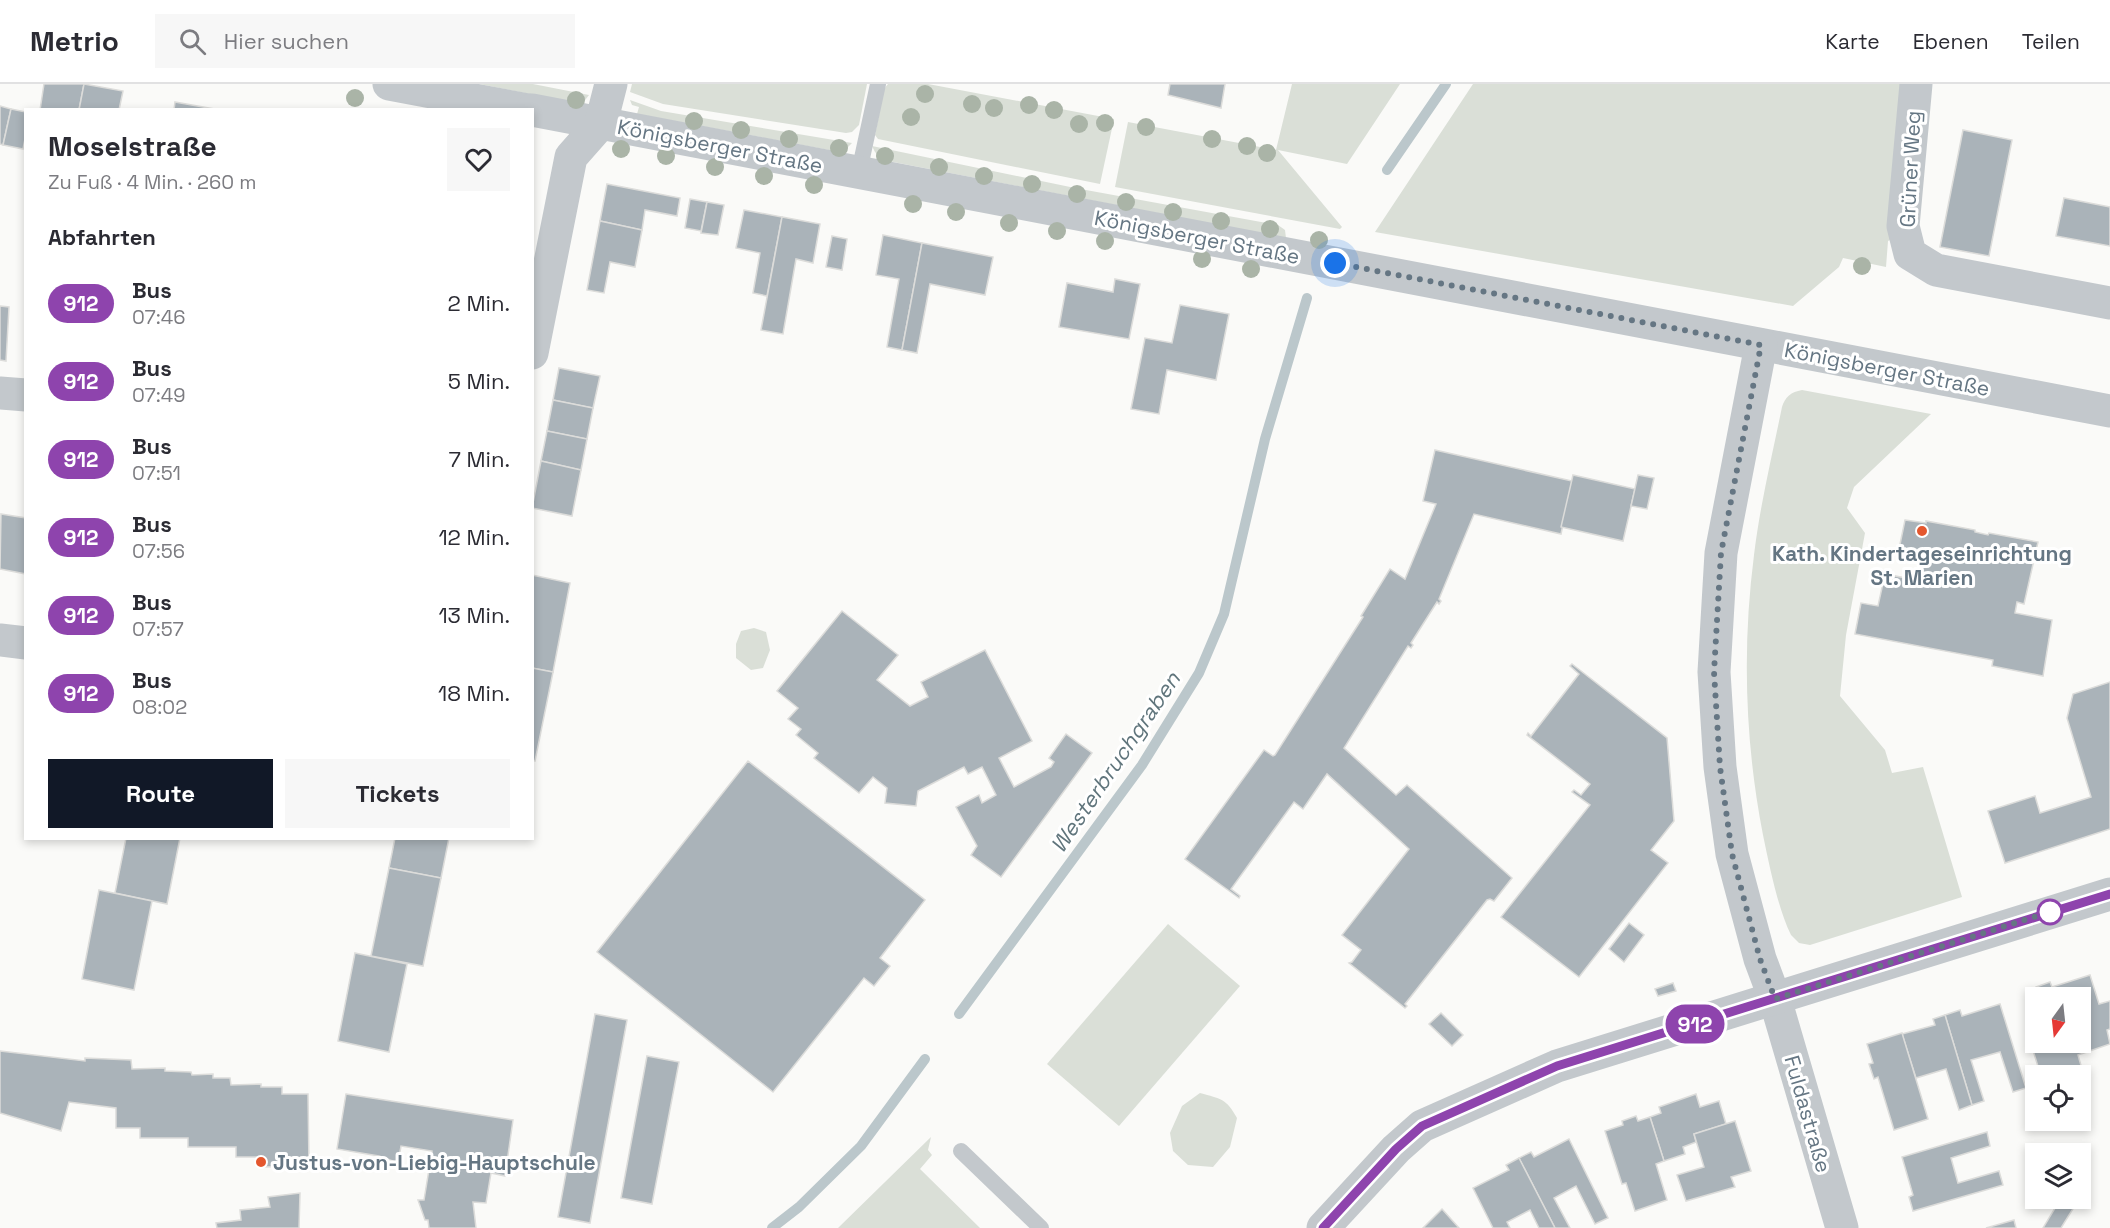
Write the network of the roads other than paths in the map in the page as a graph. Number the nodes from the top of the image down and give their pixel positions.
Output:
1 (389, 84) edge
2 (611, 84) edge
3 (878, 84) edge
4 (1916, 84) edge
5 (519, 108) edge
6 (534, 111) edge
7 (601, 123) junction
8 (858, 172) junction
9 (2110, 303) edge
10 (534, 343) edge
11 (1761, 345) junction
12 (0, 393) edge
13 (24, 395) edge
14 (2110, 411) edge
15 (0, 640) edge
16 (24, 643) edge
17 (2110, 894) edge
18 (1775, 999) junction
19 (961, 1151) dead end
20 (1041, 1228) edge
21 (1323, 1228) edge
22 (1842, 1228) edge

1 - 5 street, Königsberger Straße
2 - 7 street
3 - 8 lane
4 - 9 street, Grüner Weg
6 - 7 street, Königsberger Straße
7 - 8 street, Königsberger Straße
7 - 10 street
8 - 11 street, Königsberger Straße
11 - 14 street, Königsberger Straße
11 - 18 street, Fuldastraße
12 - 13 street
15 - 16 street
17 - 18 street
18 - 21 street
18 - 22 street, Fuldastraße
19 - 20 lane

